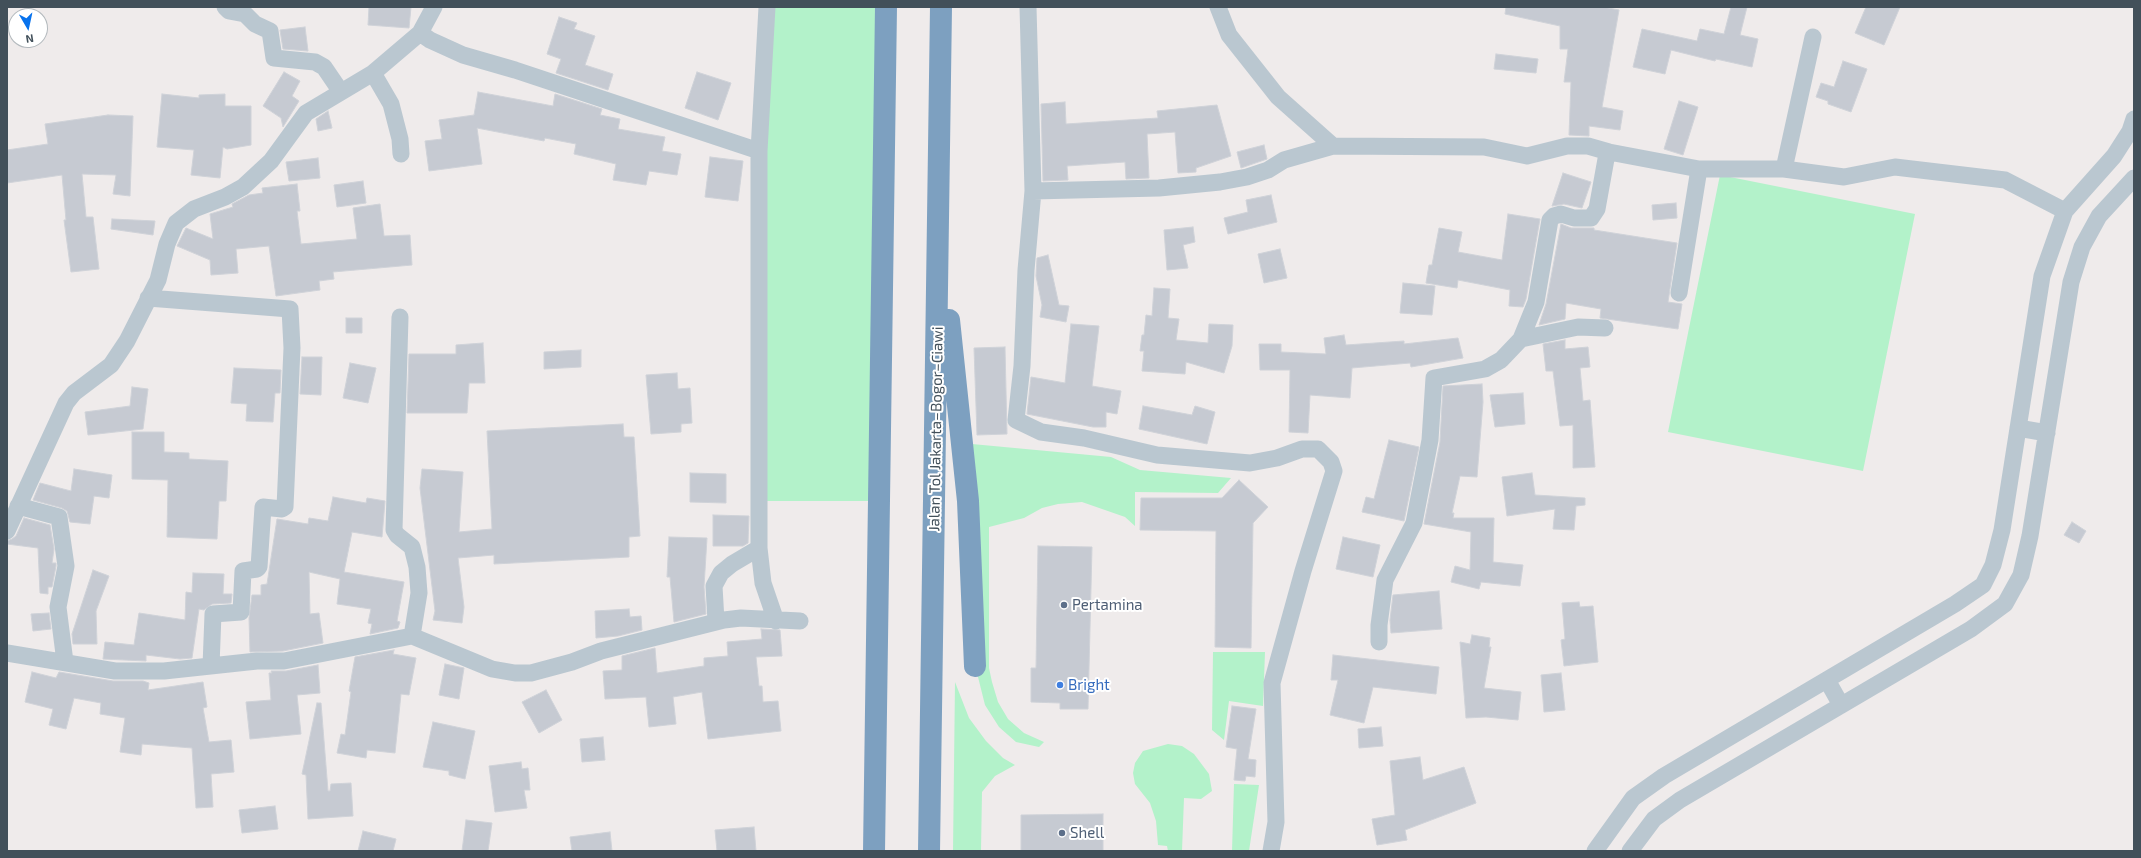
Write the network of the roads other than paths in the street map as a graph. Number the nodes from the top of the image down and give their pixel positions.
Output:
1 (225, 7) edge
2 (434, 7) edge
3 (767, 7) edge
4 (886, 7) edge
5 (941, 7) edge
6 (1028, 7) edge
7 (1218, 7) edge
8 (420, 33) junction
9 (1813, 37) dead end
10 (373, 73) junction
11 (341, 92) junction
12 (2134, 118) edge
13 (1333, 146) junction
14 (759, 151) junction
15 (1609, 152) junction
16 (401, 154) dead end
17 (1784, 168) junction
18 (1698, 169) junction
19 (2134, 178) edge
20 (1033, 191) junction
21 (2065, 211) junction
22 (939, 225) junction
23 (1678, 293) dead end
24 (148, 298) junction
25 (400, 317) dead end
26 (1605, 328) dead end
27 (1522, 339) junction
28 (2018, 428) junction
29 (2047, 433) junction
30 (18, 506) junction
31 (7, 531) edge
32 (760, 548) junction
33 (716, 621) junction
34 (776, 621) junction
35 (800, 621) dead end
36 (412, 636) junction
37 (1379, 642) dead end
38 (7, 654) edge
39 (66, 662) junction
40 (211, 666) junction
41 (975, 666) dead end
42 (1827, 680) junction
43 (1841, 705) junction
44 (874, 851) edge
45 (929, 851) edge
46 (1271, 851) edge
47 (1595, 851) edge
48 (1630, 851) edge

1 - 11 street
2 - 8 street
3 - 14 street
4 - 44 highway
5 - 22 highway, Jalan Tol Jakarta–Bogor–Ciawi
6 - 20 street
7 - 13 street
8 - 10 street
8 - 14 street
9 - 17 street
10 - 11 street
10 - 16 street
11 - 24 street
12 - 21 street
13 - 15 street
13 - 20 street
14 - 32 street
15 - 18 street
15 - 27 street
17 - 18 street
17 - 21 street
18 - 23 street
19 - 29 street
20 - 46 street
21 - 28 street
22 - 41 highway
22 - 45 highway, Jalan Tol Jakarta–Bogor–Ciawi
24 - 30 street
24 - 40 street
25 - 36 street
26 - 27 street
27 - 37 street
28 - 29 street
28 - 42 street
29 - 43 street
30 - 31 street
30 - 39 street
32 - 33 street
32 - 34 street
33 - 34 street
33 - 36 street
34 - 35 street
36 - 40 street
38 - 39 street
39 - 40 street
42 - 43 street
42 - 47 street
43 - 48 street

